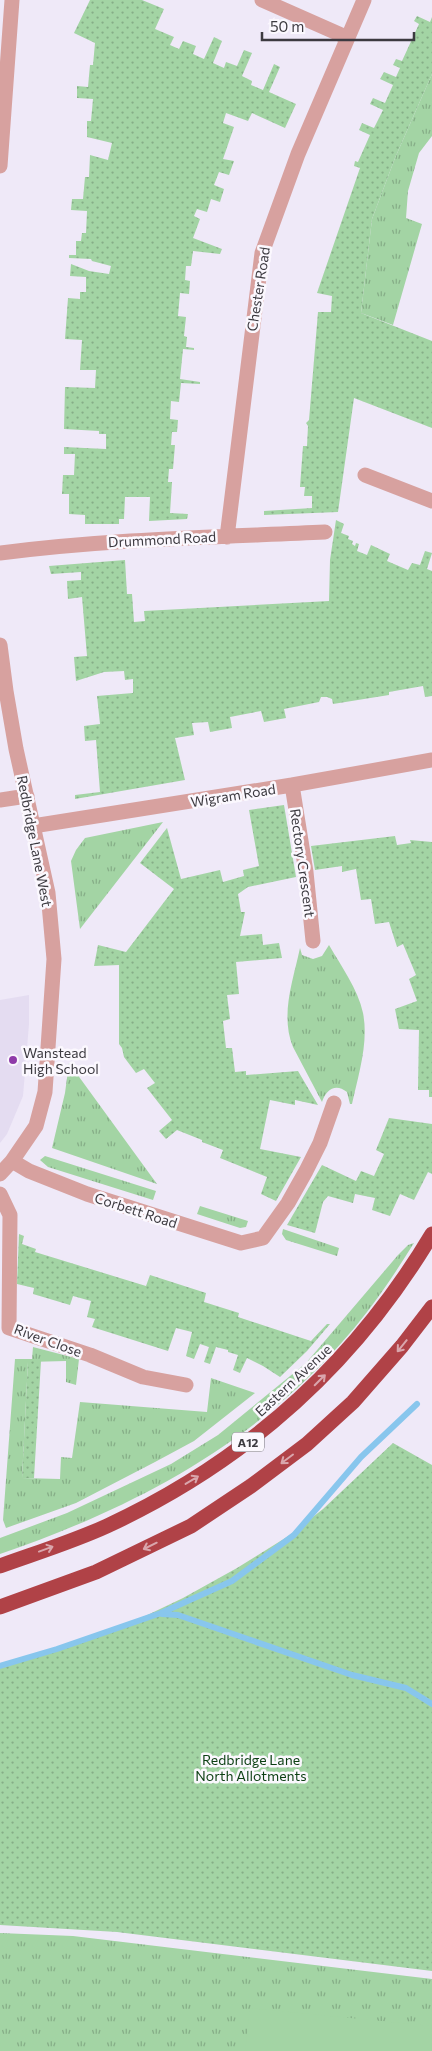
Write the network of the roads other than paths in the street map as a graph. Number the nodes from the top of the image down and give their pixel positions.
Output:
1 (12, 0) edge
2 (262, 0) edge
3 (364, 0) edge
4 (346, 37) junction
5 (0, 166) edge
6 (366, 475) dead end
7 (432, 501) edge
8 (325, 532) dead end
9 (227, 536) junction
10 (0, 552) edge
11 (0, 645) edge
12 (432, 760) edge
13 (292, 785) junction
14 (27, 796) junction
15 (0, 800) edge
16 (33, 826) junction
17 (313, 940) dead end
18 (334, 1103) dead end
19 (12, 1161) junction
20 (0, 1174) edge
21 (0, 1194) edge
22 (432, 1234) edge
23 (432, 1307) edge
24 (186, 1385) dead end
25 (0, 1566) edge
26 (0, 1607) edge

1 - 5 street
2 - 4 street
3 - 4 street, Chester Road
4 - 9 street, Chester Road
6 - 7 street
8 - 9 street, Drummond Road
9 - 10 street, Drummond Road
11 - 14 street, Redbridge Lane West
12 - 13 street, Wigram Road
13 - 16 street, Wigram Road
13 - 17 street, Rectory Crescent
14 - 15 street
14 - 16 street, Redbridge Lane West
16 - 19 street, Redbridge Lane West
18 - 19 street, Corbett Road
19 - 20 street, Redbridge Lane West
21 - 24 street, River Close
25 -> 22 highway, Eastern Avenue / A12
23 -> 26 highway, A12

